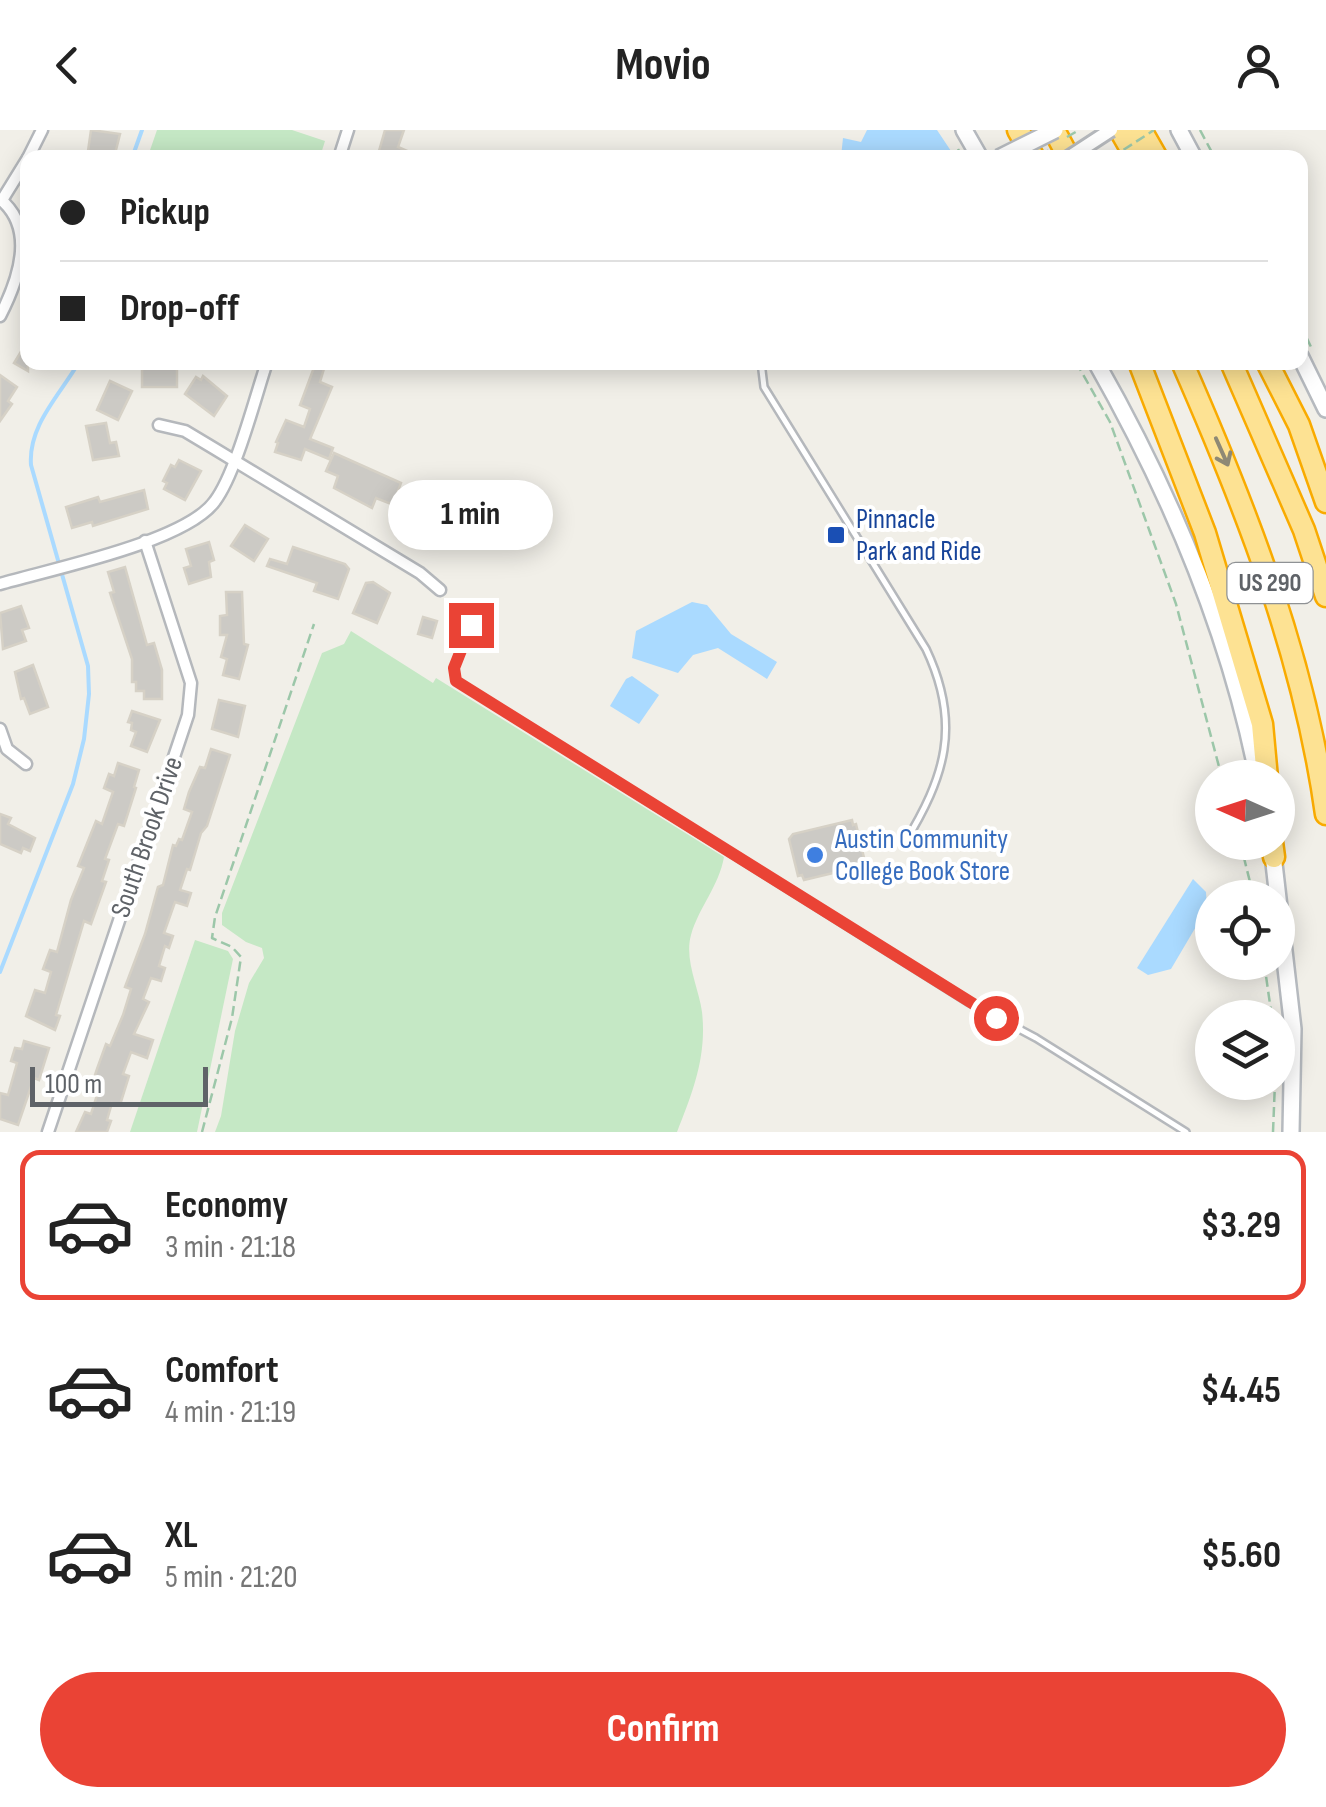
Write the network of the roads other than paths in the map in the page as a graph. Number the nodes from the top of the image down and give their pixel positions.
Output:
1 (1055, 130) edge
2 (1110, 130) edge
3 (1014, 150) edge
4 (1081, 150) edge
5 (20, 170) edge
6 (1, 200) edge
7 (20, 238) edge
8 (20, 249) edge
9 (0, 316) edge
10 (265, 370) edge
11 (762, 370) edge
12 (1100, 370) edge
13 (1142, 370) edge
14 (1186, 370) edge
15 (1235, 370) edge
16 (1271, 370) edge
17 (1308, 370) edge
18 (1324, 398) edge
19 (158, 425) dead end
20 (232, 462) junction
21 (1326, 502) edge
22 (145, 541) junction
23 (0, 584) edge
24 (440, 590) dead end
25 (1326, 596) edge
26 (471, 625) dead end
27 (0, 729) edge
28 (1254, 760) edge
29 (1265, 760) edge
30 (26, 764) dead end
31 (1326, 814) edge
32 (904, 844) dead end
33 (1274, 860) edge
34 (48, 1132) edge
35 (1186, 1132) edge
36 (1291, 1132) edge

1 - 3 main road, bridge
2 - 4 street, bridge
5 - 6 street
6 - 7 street
8 - 9 street
10 - 20 street
11 - 32 lane
12 - 28 main road
13 - 29 highway
14 -> 31 highway, US 290
15 - 25 highway, US 290
16 - 21 highway
17 - 18 main road
19 - 20 street
20 - 22 street
20 - 24 street
22 - 23 street
22 - 34 street, South Brook Drive
26 - 35 lane
27 - 30 street
33 - 36 main road

